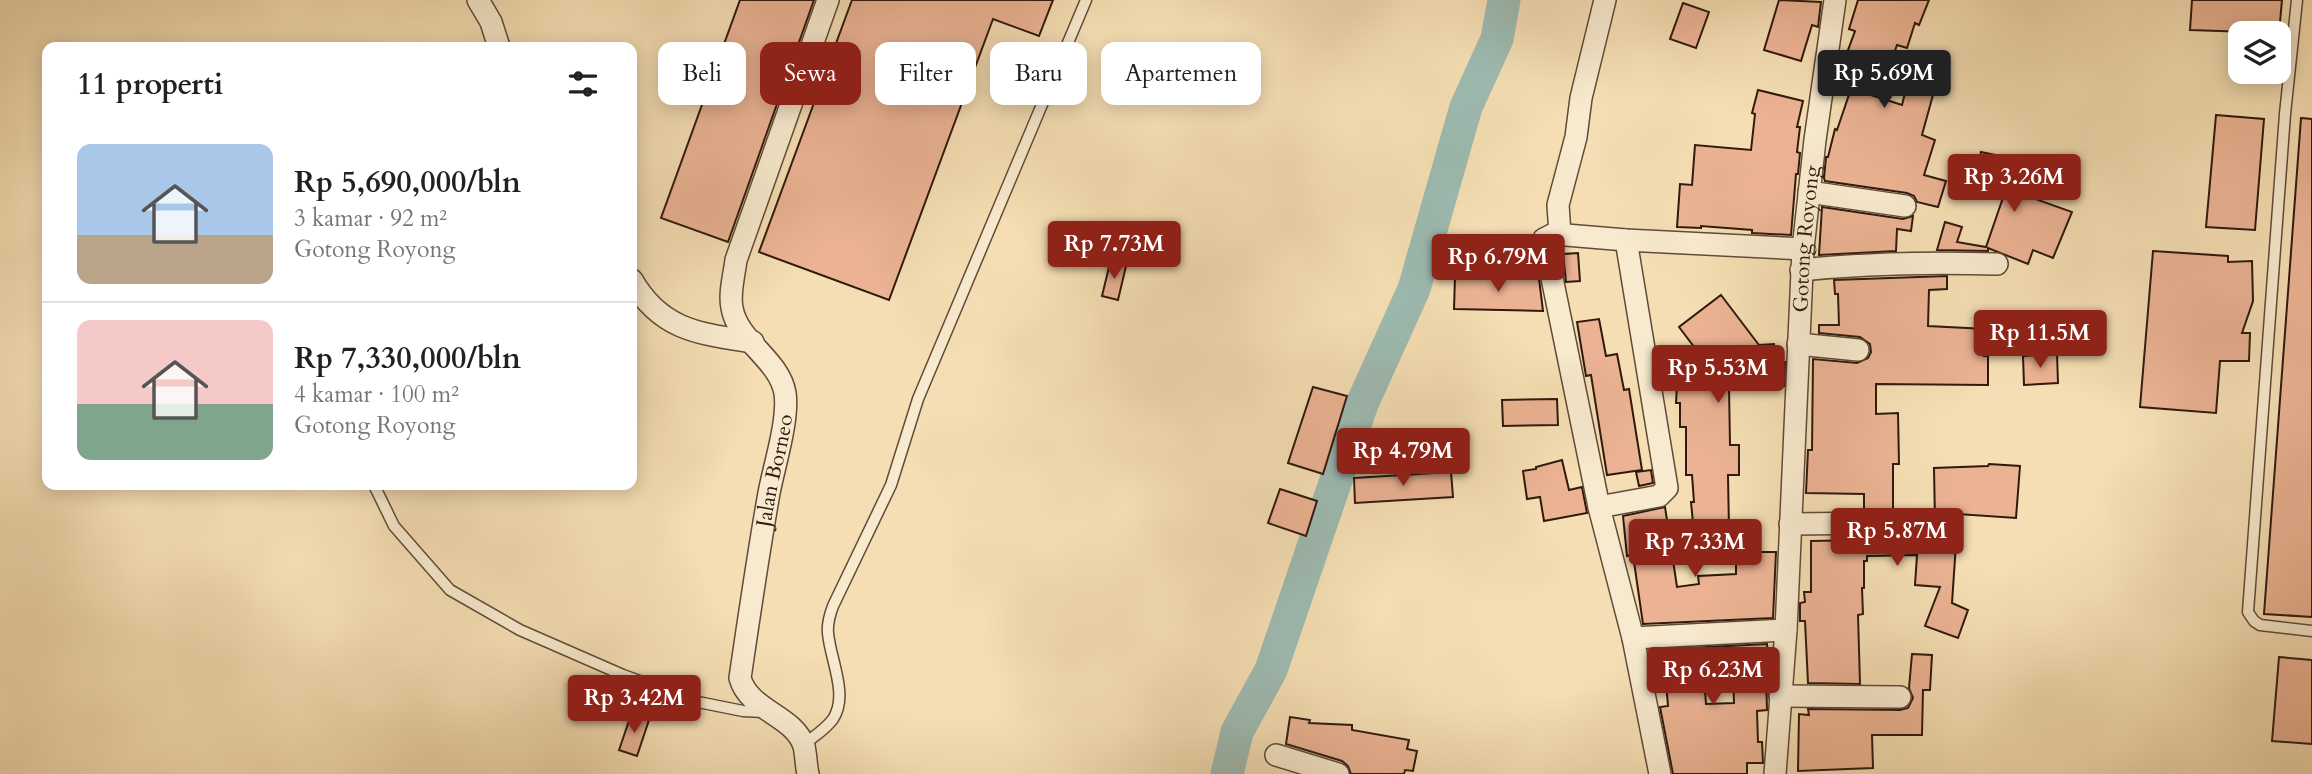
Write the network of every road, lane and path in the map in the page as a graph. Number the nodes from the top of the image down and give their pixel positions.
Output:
1 (478, 0) edge
2 (828, 0) edge
3 (1086, 0) edge
4 (1605, 0) edge
5 (1835, 0) edge
6 (2297, 0) edge
7 (497, 42) edge
8 (1809, 192) junction
9 (1905, 206) dead end
10 (1560, 234) junction
11 (1626, 240) junction
12 (1802, 259) junction
13 (1997, 264) dead end
14 (637, 290) edge
15 (753, 342) junction
16 (1798, 344) junction
17 (1858, 350) dead end
18 (376, 490) edge
19 (1599, 507) junction
20 (1887, 523) dead end
21 (1790, 524) junction
22 (1786, 630) junction
23 (2312, 631) edge
24 (1633, 638) junction
25 (1780, 695) junction
26 (1900, 697) dead end
27 (769, 712) junction
28 (803, 745) junction
29 (1276, 755) dead end
30 (808, 774) edge
31 (1338, 774) edge
32 (1660, 774) edge
33 (1774, 774) edge

1 - 7 street
2 - 15 street, Jalan Borneo
3 - 28 lane
4 - 10 street
5 - 8 street, Gotong Royong
6 - 23 lane
8 - 9 street
8 - 12 street, Gotong Royong
10 - 11 street
10 - 19 street
11 - 12 street
11 - 19 street
12 - 13 street
12 - 16 street, Gotong Royong
14 - 15 street
15 - 27 street, Jalan Borneo
16 - 17 street
16 - 21 street, Gotong Royong
18 - 27 lane
19 - 24 street
20 - 21 street
21 - 22 street, Gotong Royong
22 - 24 street
22 - 25 street, Gotong Royong
24 - 32 street
25 - 26 street
25 - 33 street, Gotong Royong
27 - 28 street, Jalan Borneo
28 - 30 street
29 - 31 street

